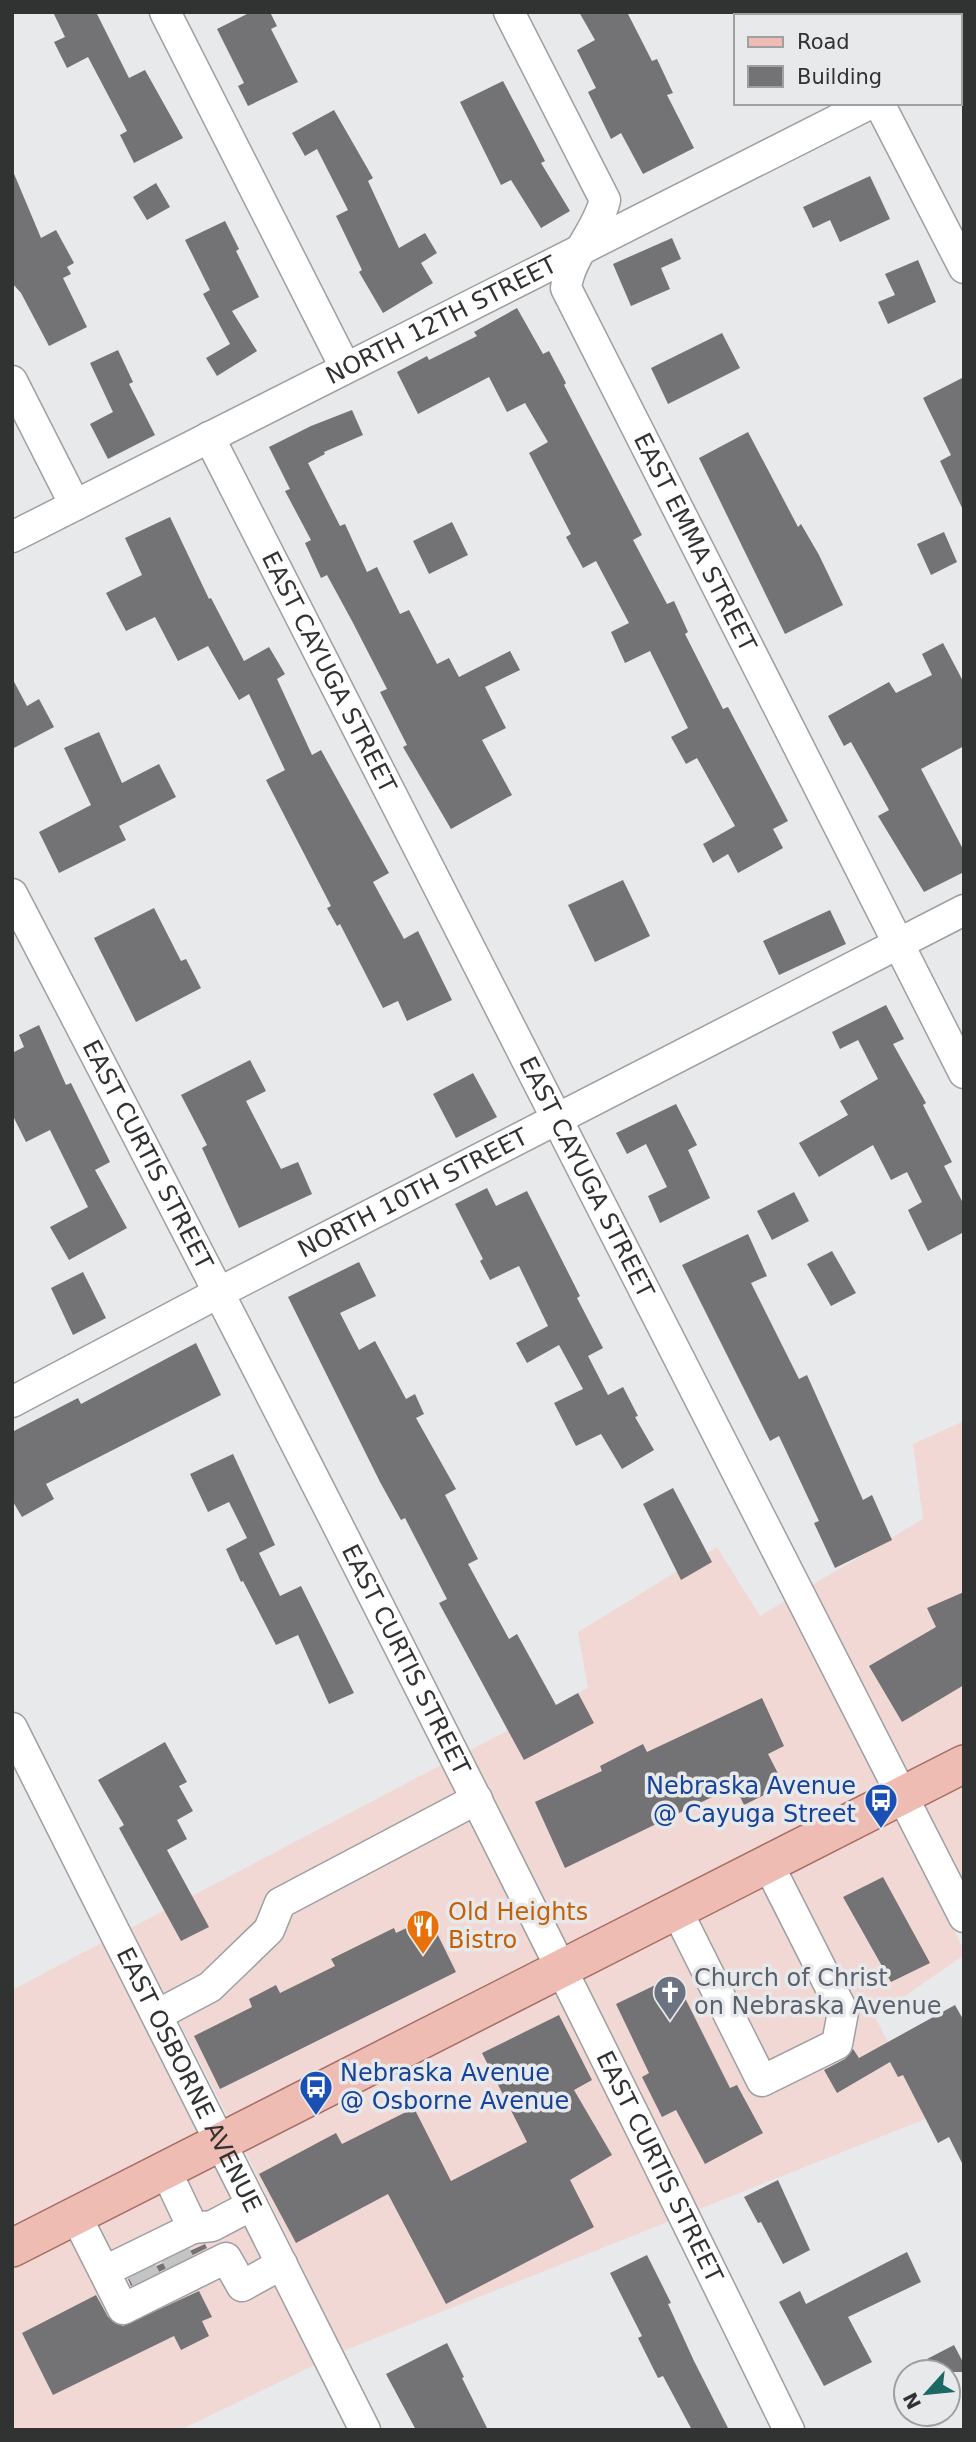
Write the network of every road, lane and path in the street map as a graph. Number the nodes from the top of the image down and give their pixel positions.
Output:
1 (165, 12) edge
2 (509, 12) edge
3 (867, 105) edge
4 (880, 105) edge
5 (580, 250) junction
6 (964, 268) edge
7 (345, 367) junction
8 (12, 381) edge
9 (209, 437) junction
10 (75, 505) junction
11 (12, 537) edge
12 (12, 894) edge
13 (964, 910) edge
14 (898, 944) junction
15 (964, 1073) edge
16 (558, 1120) junction
17 (220, 1292) junction
18 (12, 1402) edge
19 (12, 1728) edge
20 (964, 1764) edge
21 (23, 1775) edge
22 (903, 1795) junction
23 (477, 1799) junction
24 (768, 1864) junction
25 (677, 1911) junction
26 (964, 1917) edge
27 (563, 1969) junction
28 (157, 2015) junction
29 (221, 2143) junction
30 (166, 2171) junction
31 (252, 2205) junction
32 (76, 2216) junction
33 (12, 2248) edge
34 (186, 2248) junction
35 (226, 2258) junction
36 (282, 2264) junction
37 (105, 2271) junction
38 (144, 2274) junction
39 (365, 2430) edge
40 (789, 2430) edge

1 - 7 street
2 - 5 street, EAST EMMA STREET
3 - 5 street, NORTH 12TH STREET
4 - 6 street
5 - 7 street, NORTH 12TH STREET
5 - 14 street, EAST EMMA STREET
7 - 9 street, NORTH 12TH STREET
8 - 10 street
9 - 10 street, NORTH 12TH STREET
9 - 16 street, EAST CAYUGA STREET
10 - 11 street, NORTH 12TH STREET
12 - 17 street, EAST CURTIS STREET
13 - 14 street, NORTH 10TH STREET
14 - 15 street, EAST EMMA STREET
14 - 16 street, NORTH 10TH STREET
16 - 17 street, NORTH 10TH STREET
16 - 22 street, EAST CAYUGA STREET
17 - 18 street, NORTH 10TH STREET
17 - 23 street, EAST CURTIS STREET
19 - 21 street, EAST OSBORNE AVENUE
20 - 22 main road
21 - 28 street, EAST OSBORNE AVENUE
22 - 24 main road
22 - 26 street, EAST CAYUGA STREET
23 - 27 street, EAST CURTIS STREET
23 - 28 street
24 - 25 main road
24 - 25 street
25 - 27 main road
27 - 29 main road
27 - 40 street, EAST CURTIS STREET
28 - 29 street, EAST OSBORNE AVENUE
29 - 30 main road
29 - 31 street, EAST OSBORNE AVENUE
30 - 32 main road
30 - 34 street
31 - 34 street
31 - 36 street, EAST OSBORNE AVENUE
32 - 33 main road
32 - 37 street
34 - 35 street
34 - 35 street
34 - 38 street
34 - 38 street
35 - 36 street
36 - 39 street, EAST OSBORNE AVENUE
37 - 38 street
37 - 38 street

